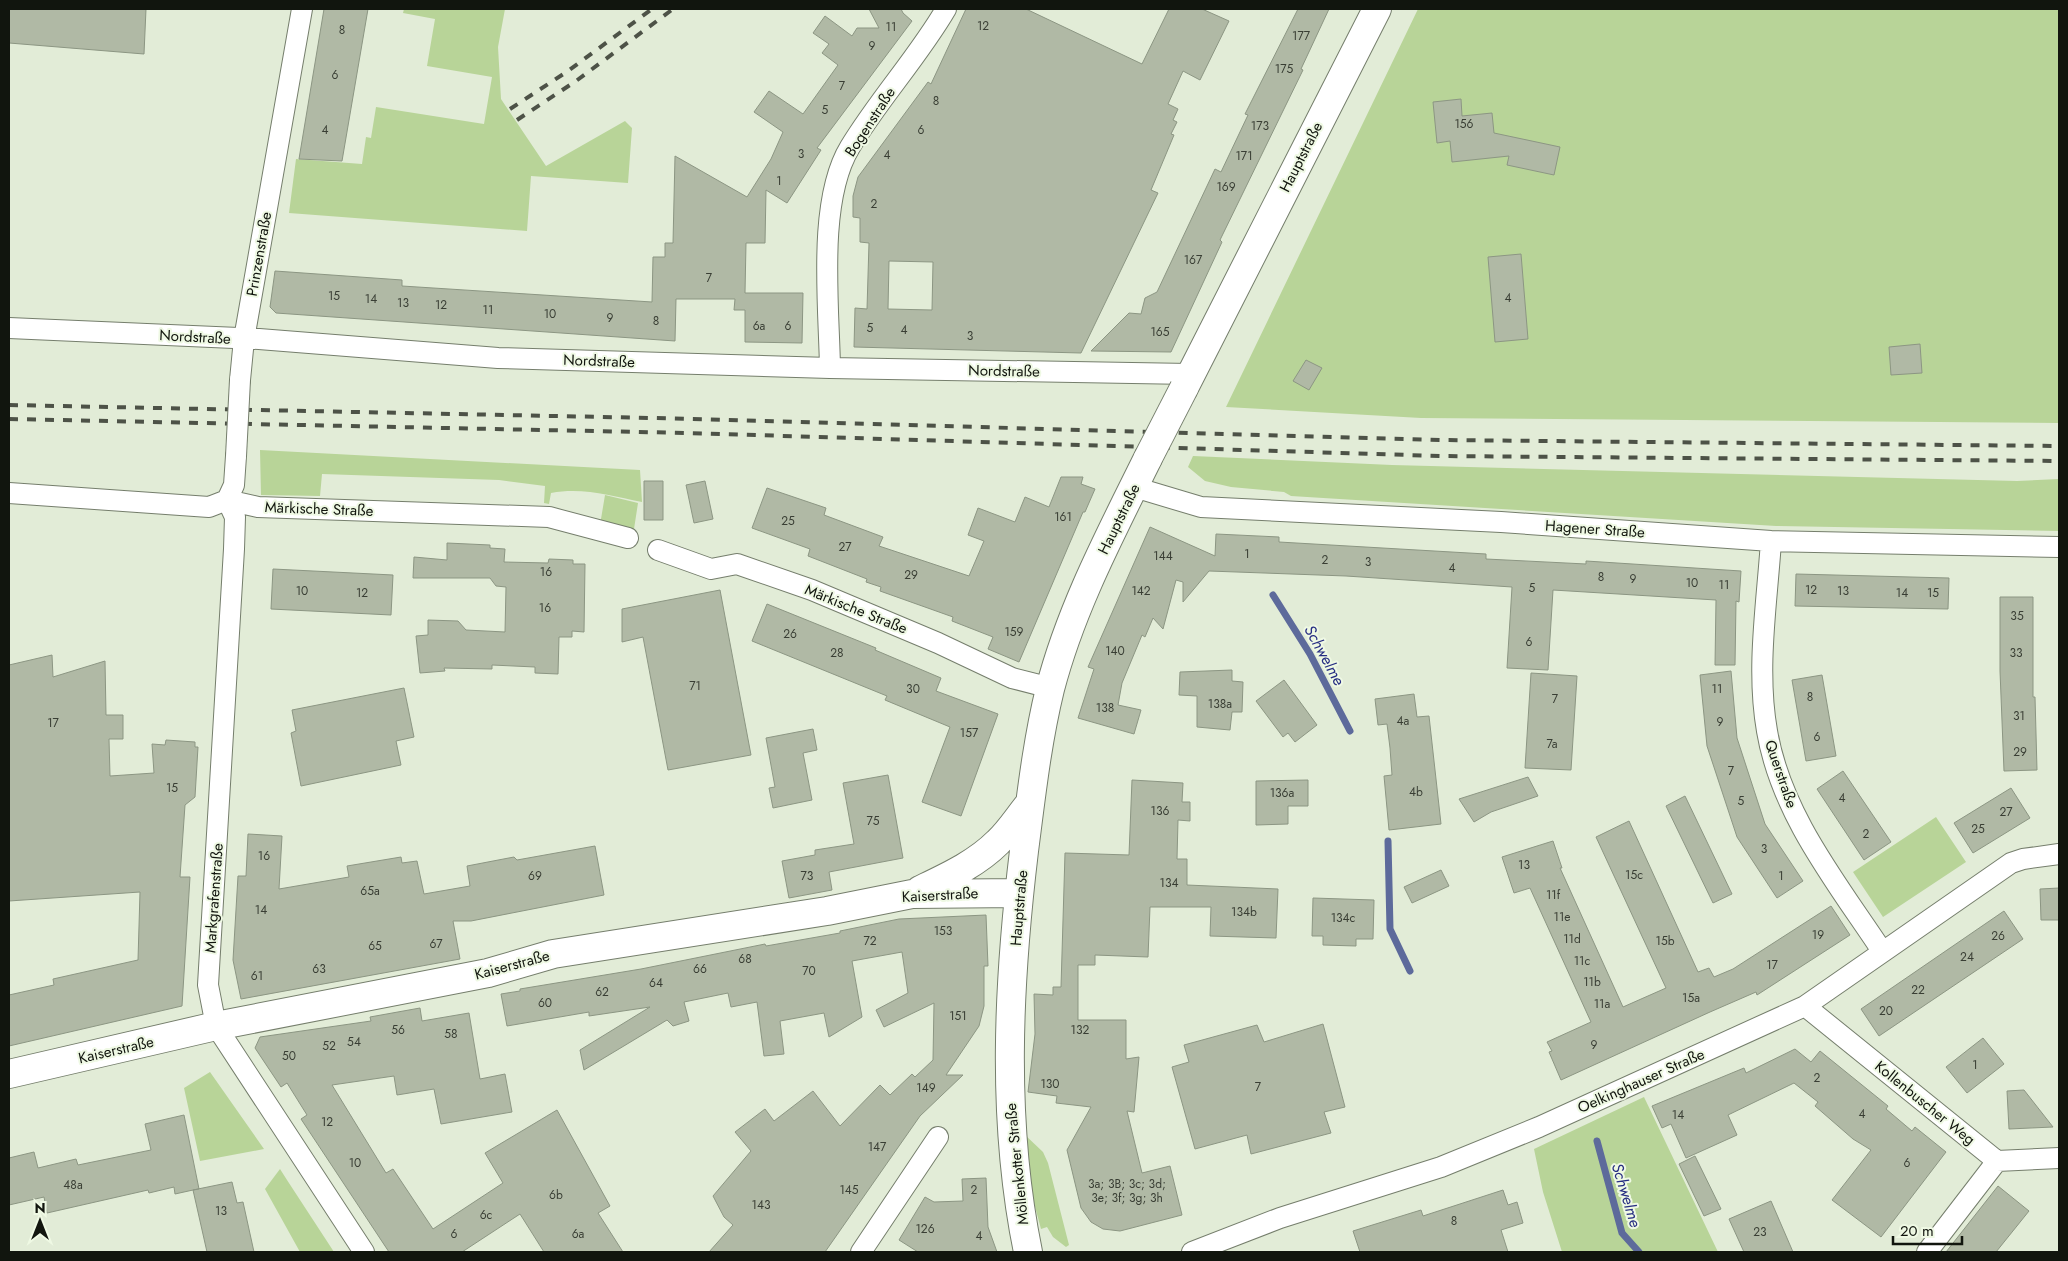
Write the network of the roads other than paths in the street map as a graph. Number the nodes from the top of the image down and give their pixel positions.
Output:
1 (302, 9) edge
2 (946, 9) edge
3 (1377, 9) edge
4 (9, 328) edge
5 (244, 339) junction
6 (830, 368) junction
7 (1187, 381) junction
8 (1134, 486) junction
9 (9, 493) edge
10 (227, 500) junction
11 (628, 538) dead end
12 (1771, 541) junction
13 (2059, 547) edge
14 (658, 550) dead end
15 (1050, 688) junction
16 (1030, 802) junction
17 (2059, 854) edge
18 (1019, 893) junction
19 (912, 894) junction
20 (1882, 951) junction
21 (1805, 1006) junction
22 (216, 1026) junction
23 (9, 1074) edge
24 (1010, 1075) joint
25 (938, 1137) dead end
26 (2059, 1158) edge
27 (1997, 1161) junction
28 (364, 1252) edge
29 (861, 1252) edge
30 (1028, 1252) edge
31 (1192, 1252) edge
32 (1926, 1252) edge

1 - 5 street, Prinzenstraße
2 - 6 street, Bogenstraße
3 - 7 main road, Hauptstraße
4 - 5 street, Nordstraße
5 - 6 street, Nordstraße
5 - 10 street, Prinzenstraße, bridge
6 - 7 street, Nordstraße
7 - 8 main road, Hauptstraße, bridge
8 - 12 street, Hagener Straße
8 - 15 main road, Hauptstraße
9 - 10 street, Märkische Straße
10 - 11 street, Märkische Straße
10 - 22 street, Markgrafenstraße
12 - 13 street, Hagener Straße
12 - 20 street, Querstraße
14 - 15 street, Märkische Straße
15 - 16 main road, Hauptstraße
16 - 18 main road, Hauptstraße
16 - 19 main road
17 - 20 street, Oelkinghauser Straße
18 - 19 main road, Kaiserstraße
18 - 24 main road, Hauptstraße
19 - 22 main road, Kaiserstraße
20 - 21 street, Oelkinghauser Straße
21 - 27 street, Kollenbuscher Weg
21 - 31 street, Oelkinghauser Straße
22 - 23 main road, Kaiserstraße
22 - 28 street, Markgrafenstraße
24 - 30 main road, Möllenkotter Straße
25 - 29 street
26 - 27 street
27 - 32 street

